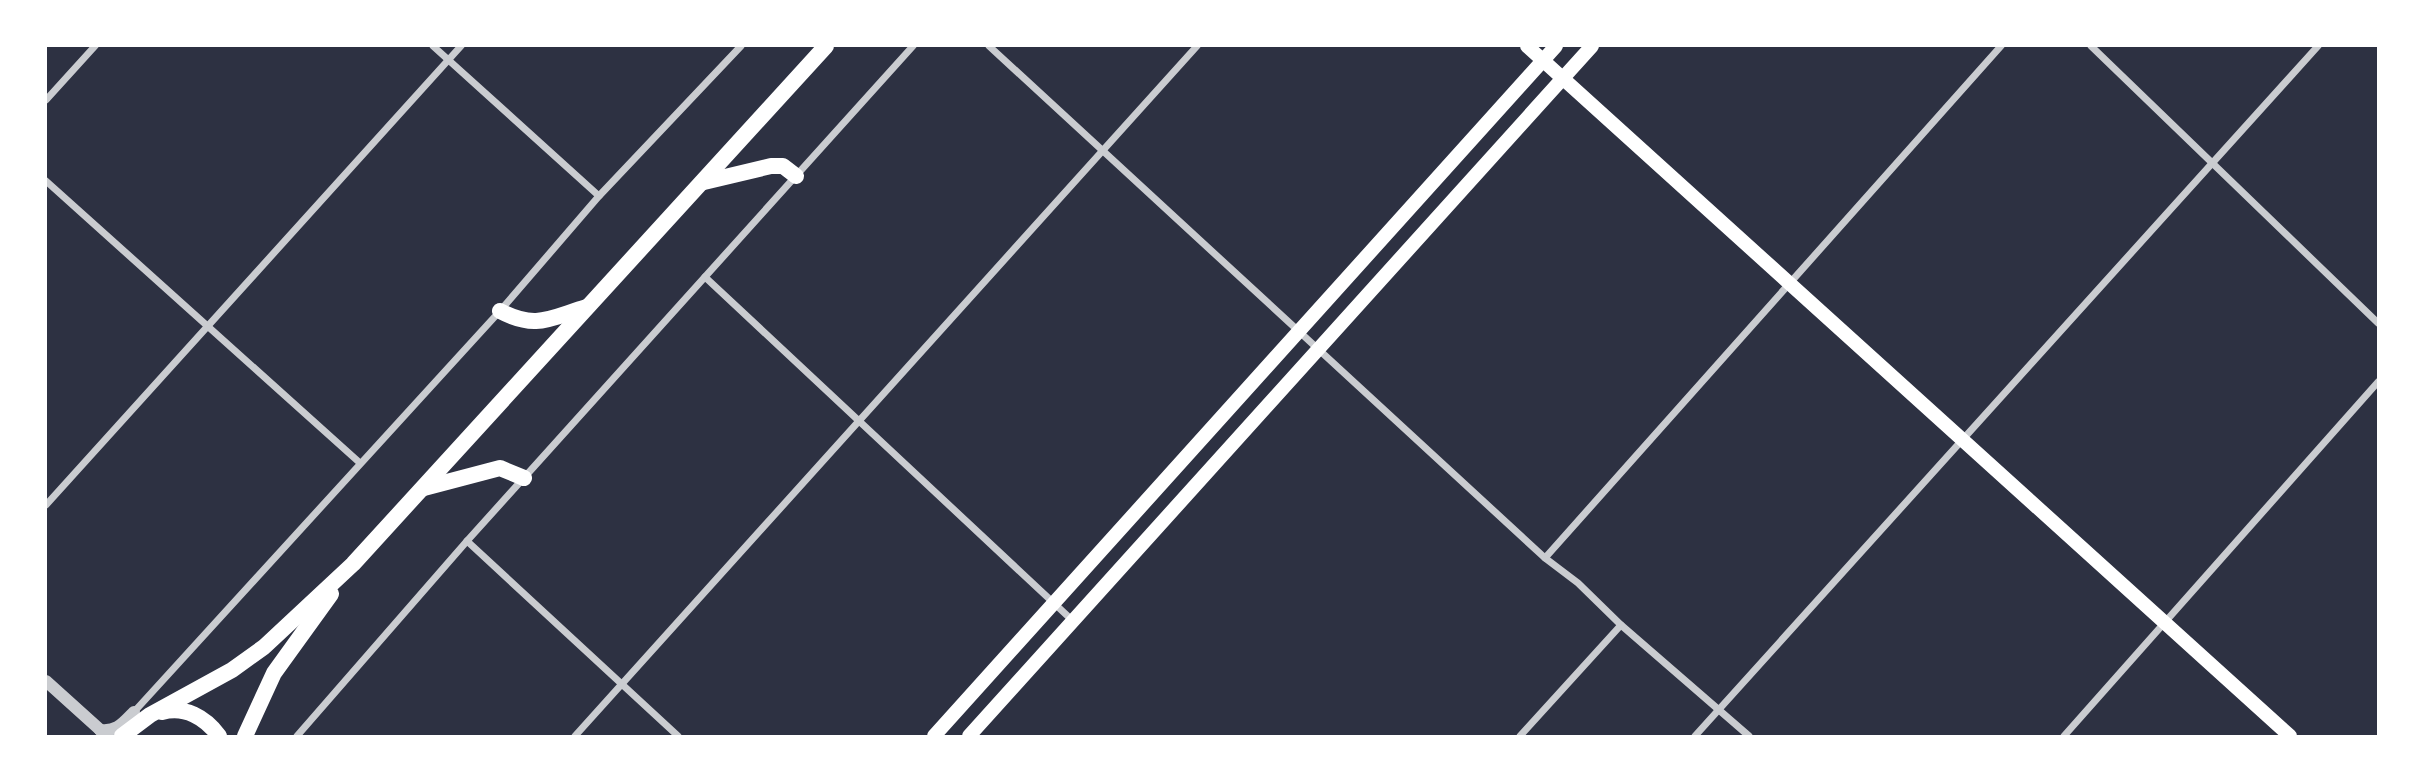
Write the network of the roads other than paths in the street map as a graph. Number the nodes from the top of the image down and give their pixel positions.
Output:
1 (95, 46) edge
2 (433, 46) edge
3 (461, 46) edge
4 (741, 46) edge
5 (826, 46) edge
6 (913, 46) edge
7 (989, 46) edge
8 (1197, 46) edge
9 (1527, 46) edge
10 (1556, 46) edge
11 (1592, 46) edge
12 (2001, 46) edge
13 (2091, 46) edge
14 (2318, 46) edge
15 (449, 60) junction
16 (1543, 60) junction
17 (1563, 78) junction
18 (46, 100) edge
19 (1103, 150) junction
20 (2212, 163) junction
21 (796, 176) junction
22 (46, 181) edge
23 (701, 183) junction
24 (599, 196) junction
25 (705, 277) junction
26 (1790, 282) junction
27 (589, 307) junction
28 (500, 311) junction
29 (2378, 323) edge
30 (207, 326) junction
31 (1299, 331) junction
32 (1318, 349) junction
33 (2378, 382) edge
34 (859, 421) junction
35 (1963, 439) junction
36 (360, 463) junction
37 (524, 478) junction
38 (424, 488) junction
39 (46, 505) edge
40 (467, 541) junction
41 (1545, 558) junction
42 (353, 564) junction
43 (1054, 603) junction
44 (1073, 621) junction
45 (2165, 622) junction
46 (1620, 625) junction
47 (46, 681) edge
48 (622, 684) junction
49 (1719, 710) junction
50 (142, 714) junction
51 (103, 733) edge
52 (127, 733) edge
53 (219, 737) edge
54 (244, 737) edge
55 (297, 737) edge
56 (575, 737) edge
57 (678, 737) edge
58 (934, 737) edge
59 (969, 737) edge
60 (1520, 737) edge
61 (1695, 737) edge
62 (1749, 737) edge
63 (2064, 737) edge
64 (2290, 737) edge

1 - 18 street
2 - 15 street
3 - 15 street
4 - 24 street
5 - 23 main road
6 - 21 street
7 - 19 street
8 - 19 street
9 - 16 main road
10 - 16 main road
11 - 17 main road
12 - 26 street
13 - 20 street
14 - 20 street
15 - 24 street
15 - 30 street
16 - 17 main road
16 - 31 main road
17 - 26 main road
17 - 32 main road
19 - 31 street
19 - 34 street
20 - 29 street
20 - 35 street
21 - 23 main road
21 - 25 street
22 - 30 street
23 - 27 main road
24 - 28 street
25 - 34 street
25 - 37 street
26 - 35 main road
26 - 41 street
27 - 28 main road
27 - 38 main road
28 - 36 street
30 - 36 street
30 - 39 street
31 - 32 street
31 - 43 main road
32 - 41 street
32 - 44 main road
33 - 45 street
34 - 43 street
34 - 48 street
35 - 45 main road
35 - 49 street
36 - 50 street
37 - 38 main road
37 - 40 street
38 - 42 main road
40 - 48 street
40 - 55 street
41 - 46 street
42 - 50 main road
42 - 54 main road
43 - 44 street
43 - 58 main road
44 - 59 main road
45 - 63 street
45 - 64 main road
46 - 49 street
46 - 60 street
47 - 51 street
48 - 56 street
48 - 57 street
49 - 61 street
49 - 62 street
50 - 51 street
50 - 52 main road
50 - 53 main road

